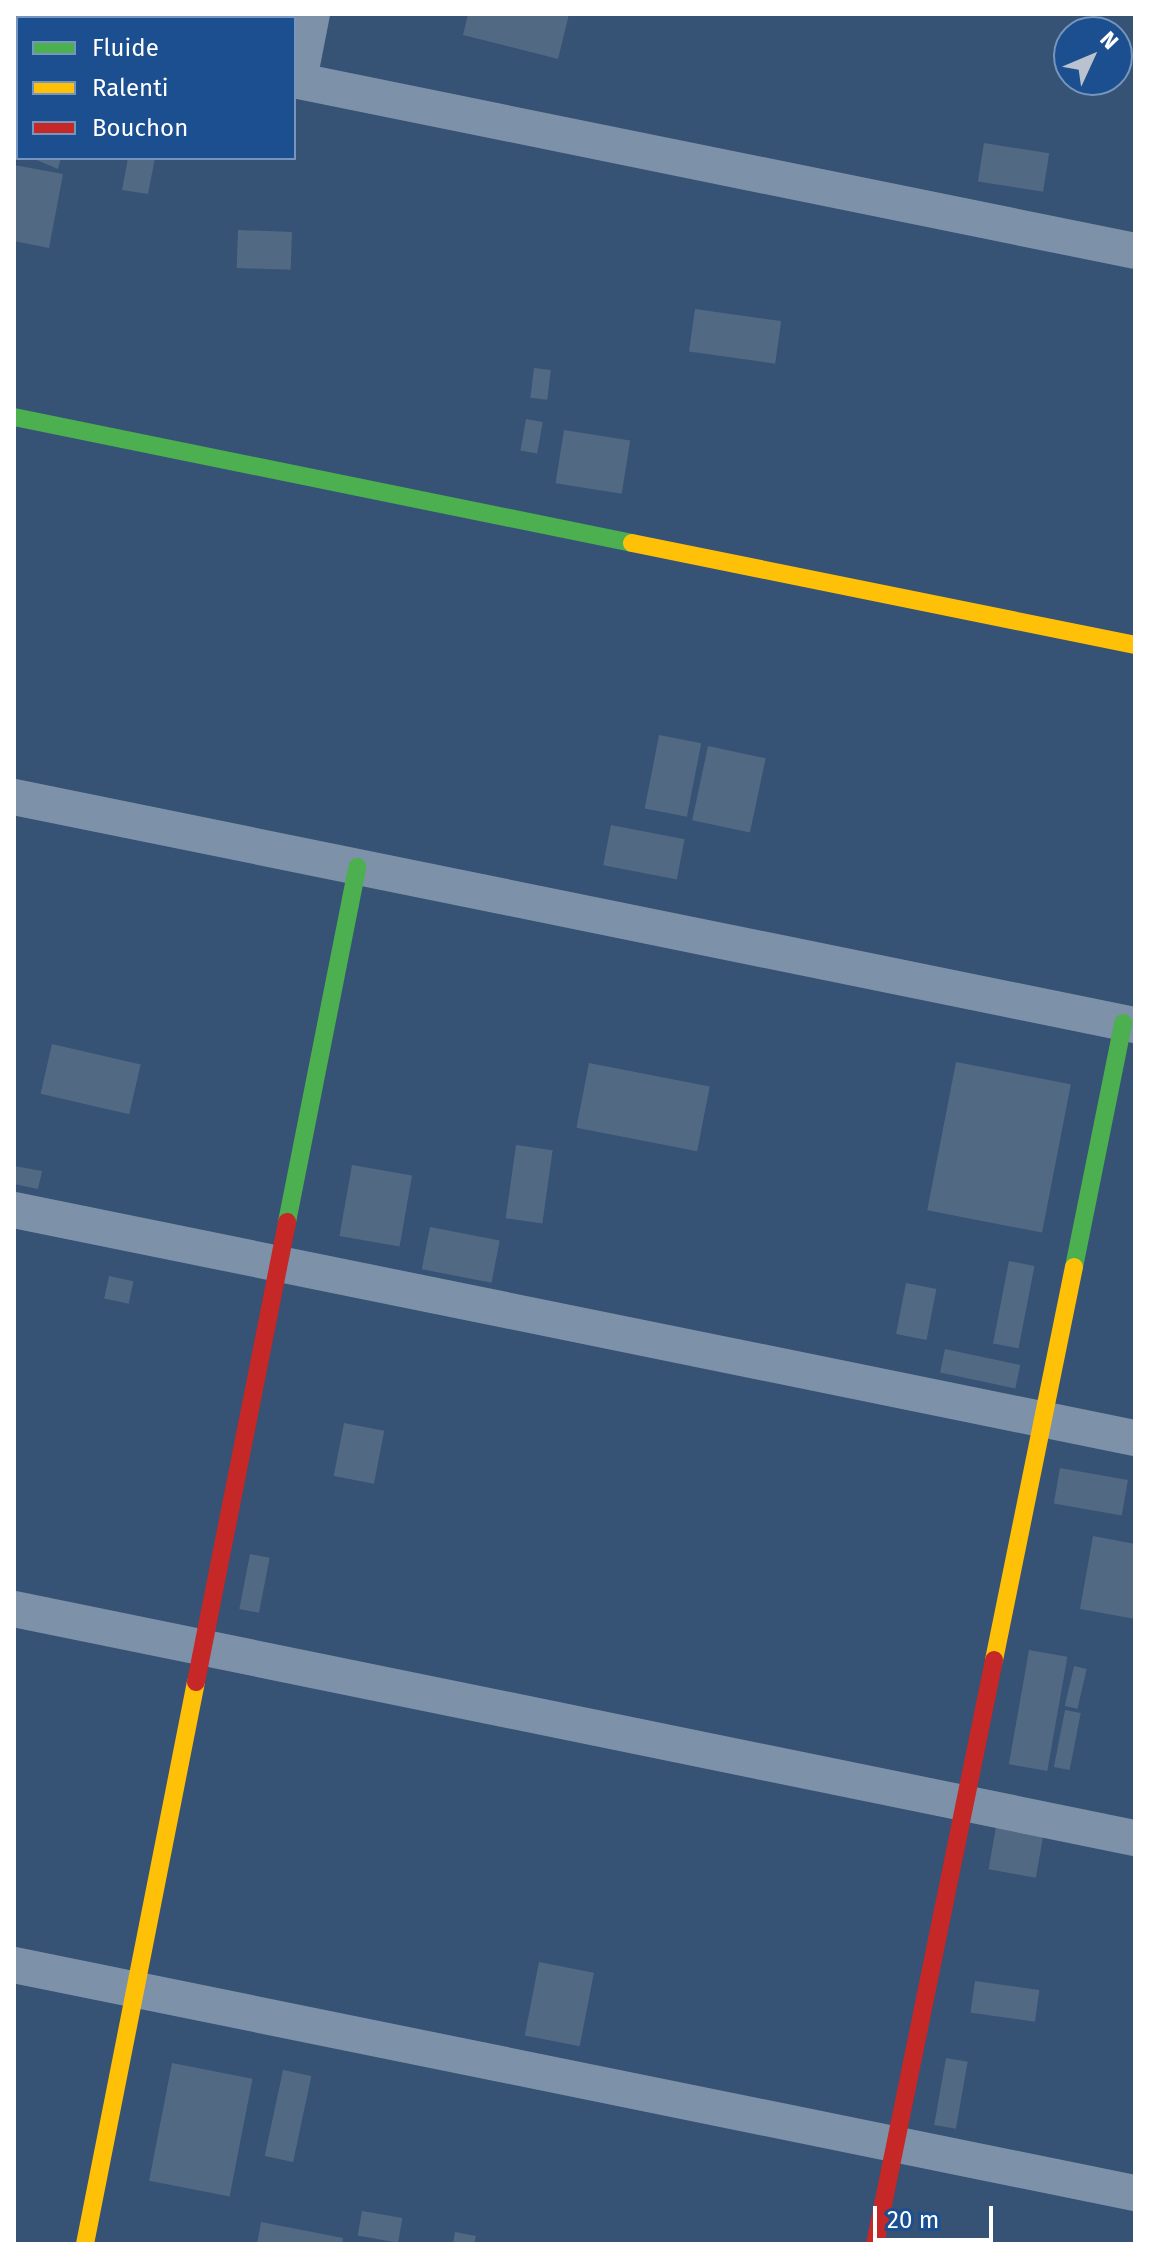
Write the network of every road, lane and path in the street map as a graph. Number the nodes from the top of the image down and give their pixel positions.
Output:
1 (312, 14) edge
2 (296, 80) edge
3 (1135, 251) edge
4 (14, 417) edge
5 (1135, 645) edge
6 (14, 797) edge
7 (357, 867) junction
8 (1129, 1024) edge
9 (14, 1210) edge
10 (279, 1264) junction
11 (1042, 1419) junction
12 (1135, 1438) edge
13 (14, 1609) edge
14 (203, 1647) junction
15 (964, 1803) junction
16 (1135, 1838) edge
17 (14, 1965) edge
18 (135, 1990) junction
19 (895, 2144) junction
20 (1135, 2193) edge
21 (85, 2244) edge
22 (875, 2244) edge

1 - 2 street
2 - 3 street
4 - 5 street
6 - 7 street
7 - 8 street
7 - 10 street
8 - 11 street
9 - 10 street
10 - 11 street
10 - 14 street
11 - 12 street
11 - 15 street
13 - 14 street
14 - 15 street
14 - 18 street
15 - 16 street
15 - 19 street
17 - 18 street
18 - 19 street
18 - 21 street
19 - 20 street
19 - 22 street

